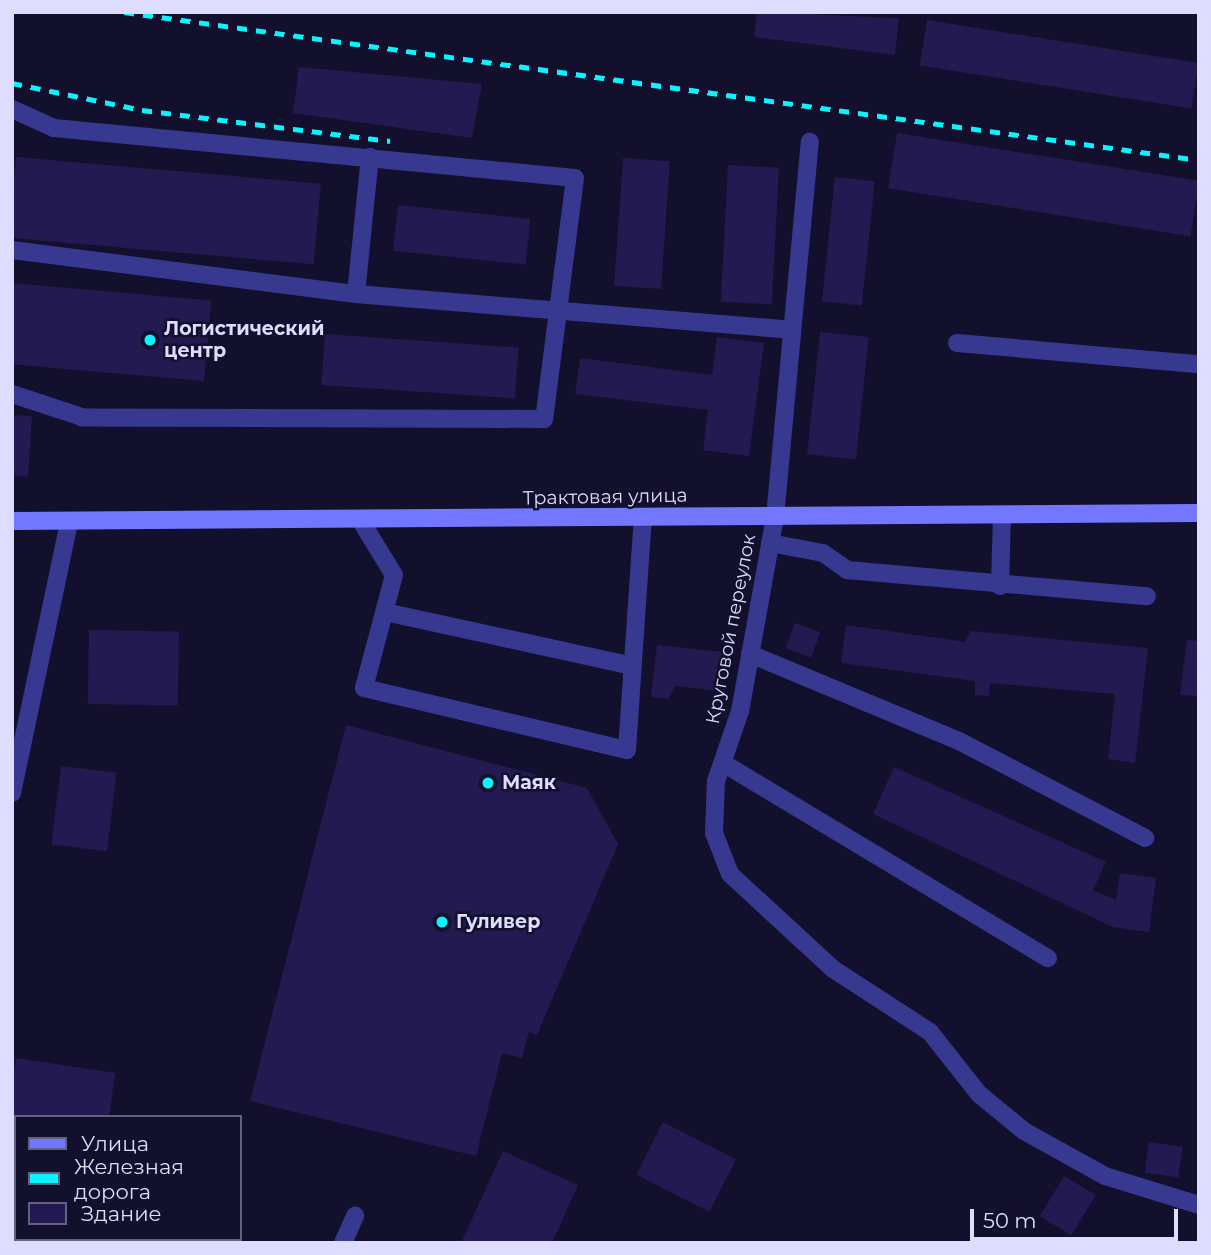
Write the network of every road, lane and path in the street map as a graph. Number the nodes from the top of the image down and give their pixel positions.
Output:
1 (12, 109) edge
2 (810, 142) dead end
3 (370, 158) junction
4 (12, 250) edge
5 (356, 295) junction
6 (559, 313) junction
7 (792, 330) junction
8 (957, 343) dead end
9 (1199, 364) edge
10 (12, 394) edge
11 (1199, 513) edge
12 (1002, 515) junction
13 (775, 517) junction
14 (643, 518) junction
15 (12, 521) edge
16 (361, 521) junction
17 (69, 523) junction
18 (770, 543) junction
19 (1000, 586) junction
20 (1147, 596) dead end
21 (384, 611) junction
22 (750, 654) junction
23 (632, 666) junction
24 (723, 763) junction
25 (12, 793) edge
26 (1145, 838) dead end
27 (1048, 958) dead end
28 (1199, 1205) edge
29 (355, 1216) dead end
30 (343, 1243) edge

1 - 3 street
2 - 7 street, Круговой переулок
3 - 5 street
3 - 6 street
4 - 5 street
5 - 6 street
6 - 7 street
6 - 10 street
7 - 13 street, Круговой переулок
8 - 9 street
11 - 12 main road, Трактовая улица
12 - 13 main road, Трактовая улица
12 - 19 street
13 - 14 main road, Трактовая улица
13 - 18 street, Круговой переулок
14 - 16 main road, Трактовая улица
14 - 23 street
15 - 17 main road, Трактовая улица
16 - 17 main road, Трактовая улица
16 - 21 street
17 - 25 street
18 - 19 street
18 - 22 street, Круговой переулок
19 - 20 street
21 - 23 street
21 - 23 street
22 - 24 street, Круговой переулок
22 - 26 street
24 - 27 street
24 - 28 street, Круговой переулок
29 - 30 street

